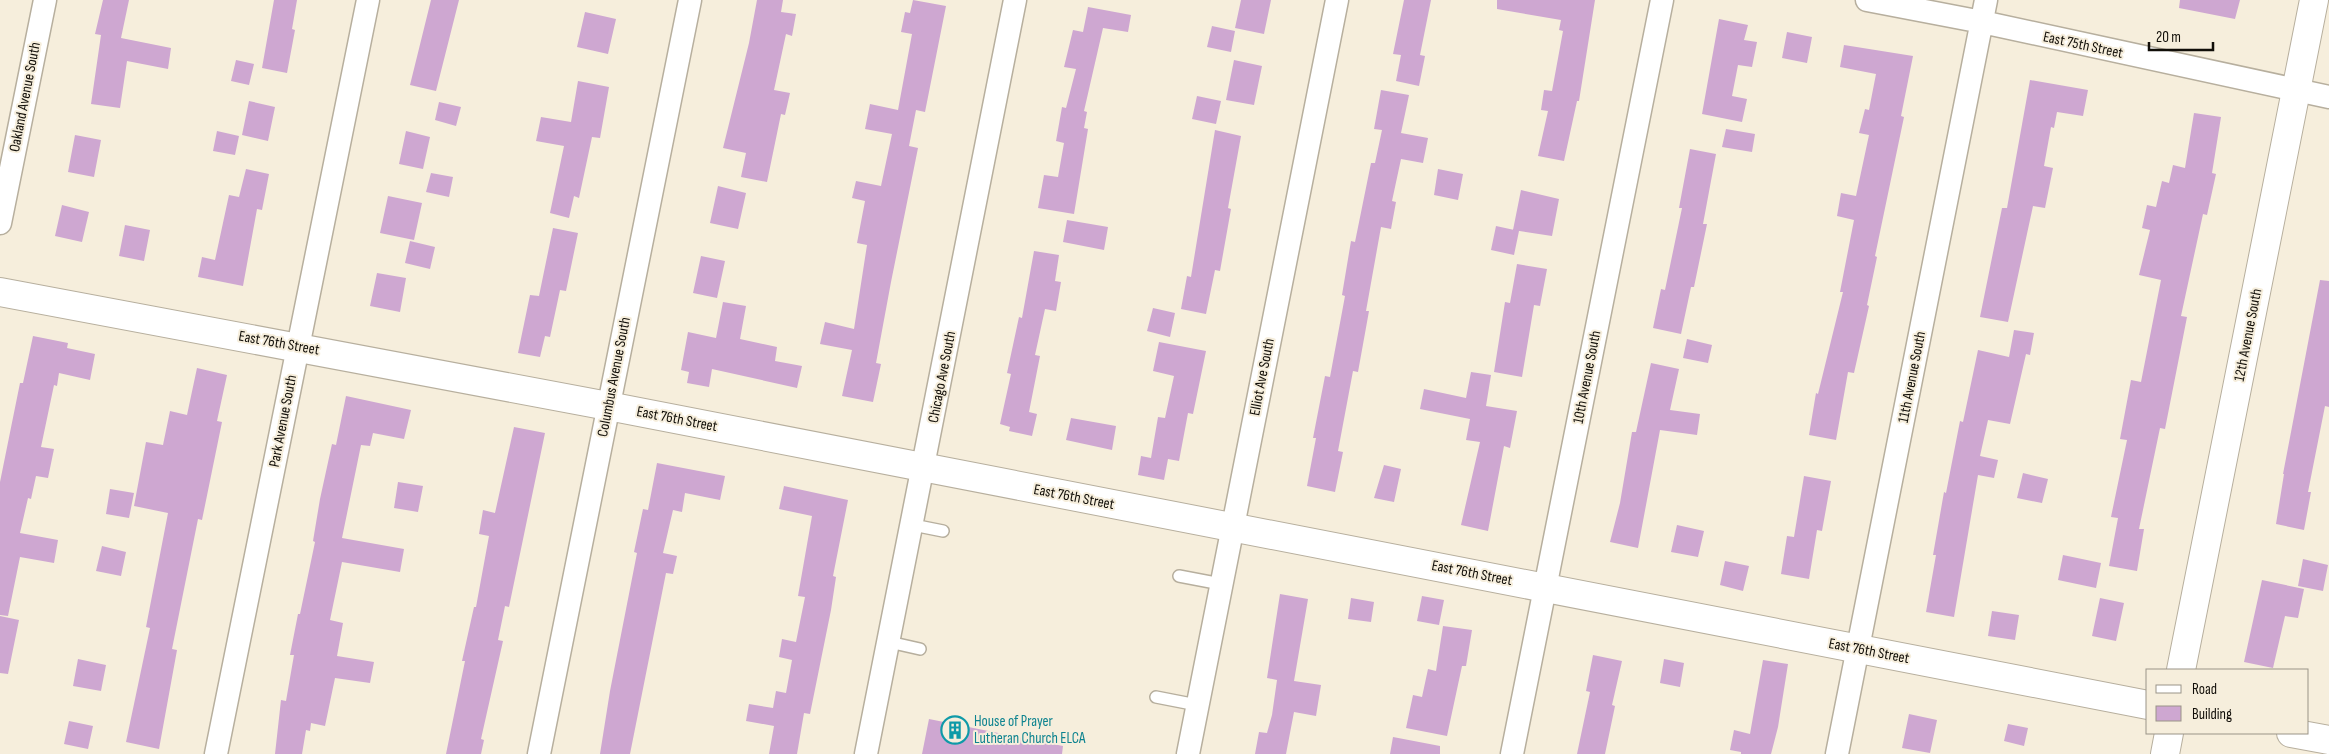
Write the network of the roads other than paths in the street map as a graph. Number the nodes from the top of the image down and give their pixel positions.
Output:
1 (45, 0) edge
2 (368, 0) edge
3 (690, 0) edge
4 (1015, 0) edge
5 (1337, 0) edge
6 (1662, 0) edge
7 (1867, 0) edge
8 (1986, 0) edge
9 (2314, 0) edge
10 (1982, 22) junction
11 (2296, 90) junction
12 (2329, 97) edge
13 (0, 223) edge
14 (0, 292) edge
15 (298, 346) junction
16 (608, 406) junction
17 (924, 467) junction
18 (913, 525) junction
19 (1232, 527) junction
20 (943, 531) dead end
21 (1179, 576) dead end
22 (1221, 584) junction
23 (1546, 587) junction
24 (889, 642) junction
25 (920, 649) dead end
26 (1858, 649) junction
27 (2181, 669) edge
28 (1156, 697) dead end
29 (1197, 705) junction
30 (2146, 705) edge
31 (2169, 734) edge
32 (2296, 734) edge
33 (2329, 740) edge
34 (216, 754) edge
35 (539, 754) edge
36 (866, 754) edge
37 (1188, 754) edge
38 (1512, 754) edge
39 (1837, 754) edge
40 (2165, 754) edge

1 - 13 street, Oakland Avenue South
2 - 15 street, Park Avenue South
3 - 16 street, Columbus Avenue South
4 - 17 street, Chicago Ave South
5 - 19 street, Elliot Ave South
6 - 23 street, 10th Avenue South
7 - 10 street, East 75th Street
8 - 10 street, 11th Avenue South
9 - 11 street, 12th Avenue South
10 - 11 street, East 75th Street
10 - 26 street, 11th Avenue South
11 - 12 street, East 75th Street
11 - 27 street, 12th Avenue South
14 - 15 street, East 76th Street
15 - 16 street, East 76th Street
15 - 34 street, Park Avenue South
16 - 17 street, East 76th Street
16 - 35 street, Columbus Avenue South
17 - 18 street, Chicago Ave South
17 - 19 street, East 76th Street
18 - 20 lane
18 - 24 street, Chicago Ave South
19 - 22 street, Elliot Ave South
19 - 23 street, East 76th Street
21 - 22 lane
22 - 29 street, Elliot Ave South
23 - 26 street, East 76th Street
23 - 38 street, 10th Avenue South
24 - 25 lane
24 - 36 street, Chicago Ave South
26 - 30 street, East 76th Street
26 - 39 street, 11th Avenue South
28 - 29 lane
29 - 37 street, Elliot Ave South
31 - 40 street
32 - 33 street

